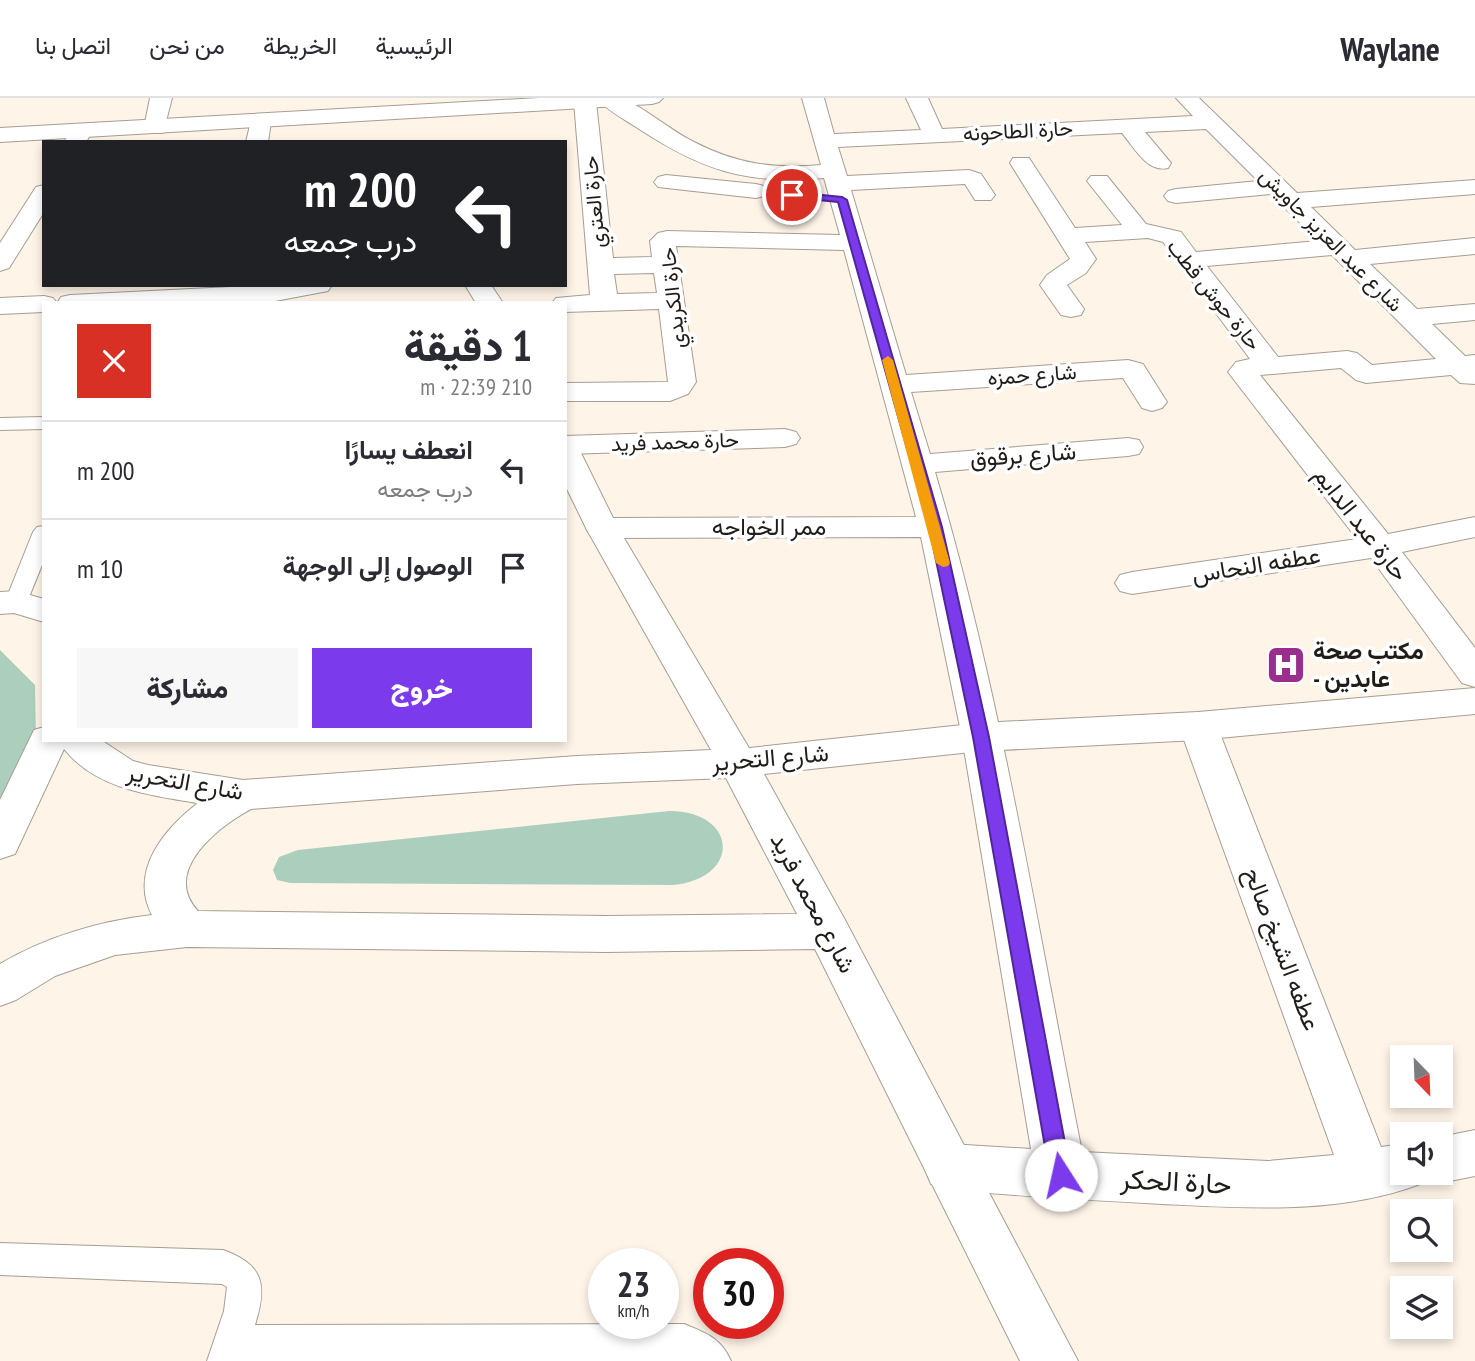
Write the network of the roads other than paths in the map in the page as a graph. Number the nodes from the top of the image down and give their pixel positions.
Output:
1 (161, 98) edge
2 (652, 98) edge
3 (813, 98) edge
4 (916, 98) edge
5 (1187, 98) edge
6 (601, 100) edge
7 (388, 115) edge
8 (1211, 122) junction
9 (1128, 126) junction
10 (155, 128) junction
11 (259, 132) edge
12 (0, 135) edge
13 (934, 136) junction
14 (78, 137) edge
15 (1021, 163) dead end
16 (1160, 163) dead end
17 (1099, 181) dead end
18 (666, 182) dead end
19 (825, 182) junction
20 (1475, 187) edge
21 (1285, 194) junction
22 (42, 195) edge
23 (983, 195) dead end
24 (1177, 197) dead end
25 (1139, 232) junction
26 (1068, 236) junction
27 (854, 243) junction
28 (1475, 246) edge
29 (1344, 253) junction
30 (1189, 260) junction
31 (0, 263) edge
32 (666, 265) junction
33 (600, 266) junction
34 (312, 287) edge
35 (169, 296) edge
36 (275, 298) edge
37 (671, 300) junction
38 (98, 301) edge
39 (604, 302) junction
40 (42, 304) edge
41 (567, 304) edge
42 (0, 306) edge
43 (1071, 309) dead end
44 (1475, 312) edge
45 (1410, 318) junction
46 (1257, 371) junction
47 (1470, 371) edge
48 (894, 384) junction
49 (567, 392) edge
50 (1152, 402) dead end
51 (42, 423) edge
52 (0, 424) edge
53 (785, 438) dead end
54 (567, 445) edge
55 (1128, 447) dead end
56 (567, 456) edge
57 (917, 464) junction
58 (935, 527) junction
59 (1475, 527) edge
60 (602, 528) junction
61 (42, 538) edge
62 (1380, 546) junction
63 (1132, 583) dead end
64 (20, 605) edge
65 (1475, 674) edge
66 (1475, 701) edge
67 (1198, 726) junction
68 (981, 737) junction
69 (47, 742) edge
70 (80, 742) edge
71 (738, 763) junction
72 (243, 795) junction
73 (0, 843) edge
74 (187, 929) junction
75 (828, 931) junction
76 (0, 987) edge
77 (1475, 1153) edge
78 (1453, 1157) edge
79 (949, 1167) junction
80 (1384, 1170) edge
81 (1061, 1175) junction
82 (0, 1259) edge
83 (228, 1352) edge
84 (713, 1361) edge
85 (1050, 1361) edge

1 - 10 street
2 - 6 street
3 - 19 street
4 - 13 street
5 - 8 street, شارع عبد العزيز جاويش
6 - 7 street
6 - 19 street
6 - 33 street, حارة العتري
7 - 11 street
8 - 9 street, حارة الطاحونه
8 - 21 street, شارع عبد العزيز جاويش
9 - 13 street, حارة الطاحونه
9 - 16 street
10 - 11 street
10 - 14 street
12 - 14 street
13 - 19 street, حارة الطاحونه
15 - 26 street
17 - 25 street
18 - 19 street
19 - 23 street
19 - 27 street
20 - 21 street
21 - 24 street
21 - 29 street, شارع عبد العزيز جاويش
22 - 31 street
25 - 26 street, حارة حوش قطب
25 - 30 street, حارة حوش قطب
26 - 43 street
27 - 32 street, حارة الكريدي
27 - 48 street
28 - 29 street
29 - 30 street
29 - 45 street, شارع عبد العزيز جاويش
30 - 46 street, حارة حوش قطب
32 - 33 street
32 - 37 street, حارة الكريدي
33 - 39 street, حارة العتري
34 - 36 street
35 - 36 street
35 - 38 street
37 - 39 street
37 - 49 street, حارة الكريدي
39 - 41 street
40 - 42 street
44 - 45 street
45 - 47 street, شارع عبد العزيز جاويش
46 - 47 street
46 - 62 street, حارة عبد الدايم
48 - 50 street, شارع حمزه
48 - 57 street
51 - 52 lane
53 - 54 street, حارة محمد فريد
55 - 57 street, شارع برقوق
56 - 60 street, شارع محمد فريد
57 - 58 street
58 - 60 street, ممر الخواجه
58 - 68 street
59 - 62 street, عطفه النحاس
60 - 71 street, شارع محمد فريد
61 - 64 lane
62 - 63 street, عطفه النحاس
62 - 65 street, حارة عبد الدايم
66 - 67 street, شارع التحرير
67 - 68 street, شارع التحرير
67 - 80 street, عطفه الشيخ صالح
68 - 71 street, شارع التحرير
68 - 81 street
69 - 73 street
70 - 72 street, شارع التحرير
71 - 72 street, شارع التحرير
71 - 75 street, شارع محمد فريد
72 - 74 street
74 - 75 street
74 - 76 street
75 - 79 street, شارع محمد فريد
77 - 78 street
79 - 81 street, حارة الحكر
79 - 85 street, شارع محمد فريد
80 - 81 street, حارة الحكر
82 - 83 lane
83 - 84 lane

